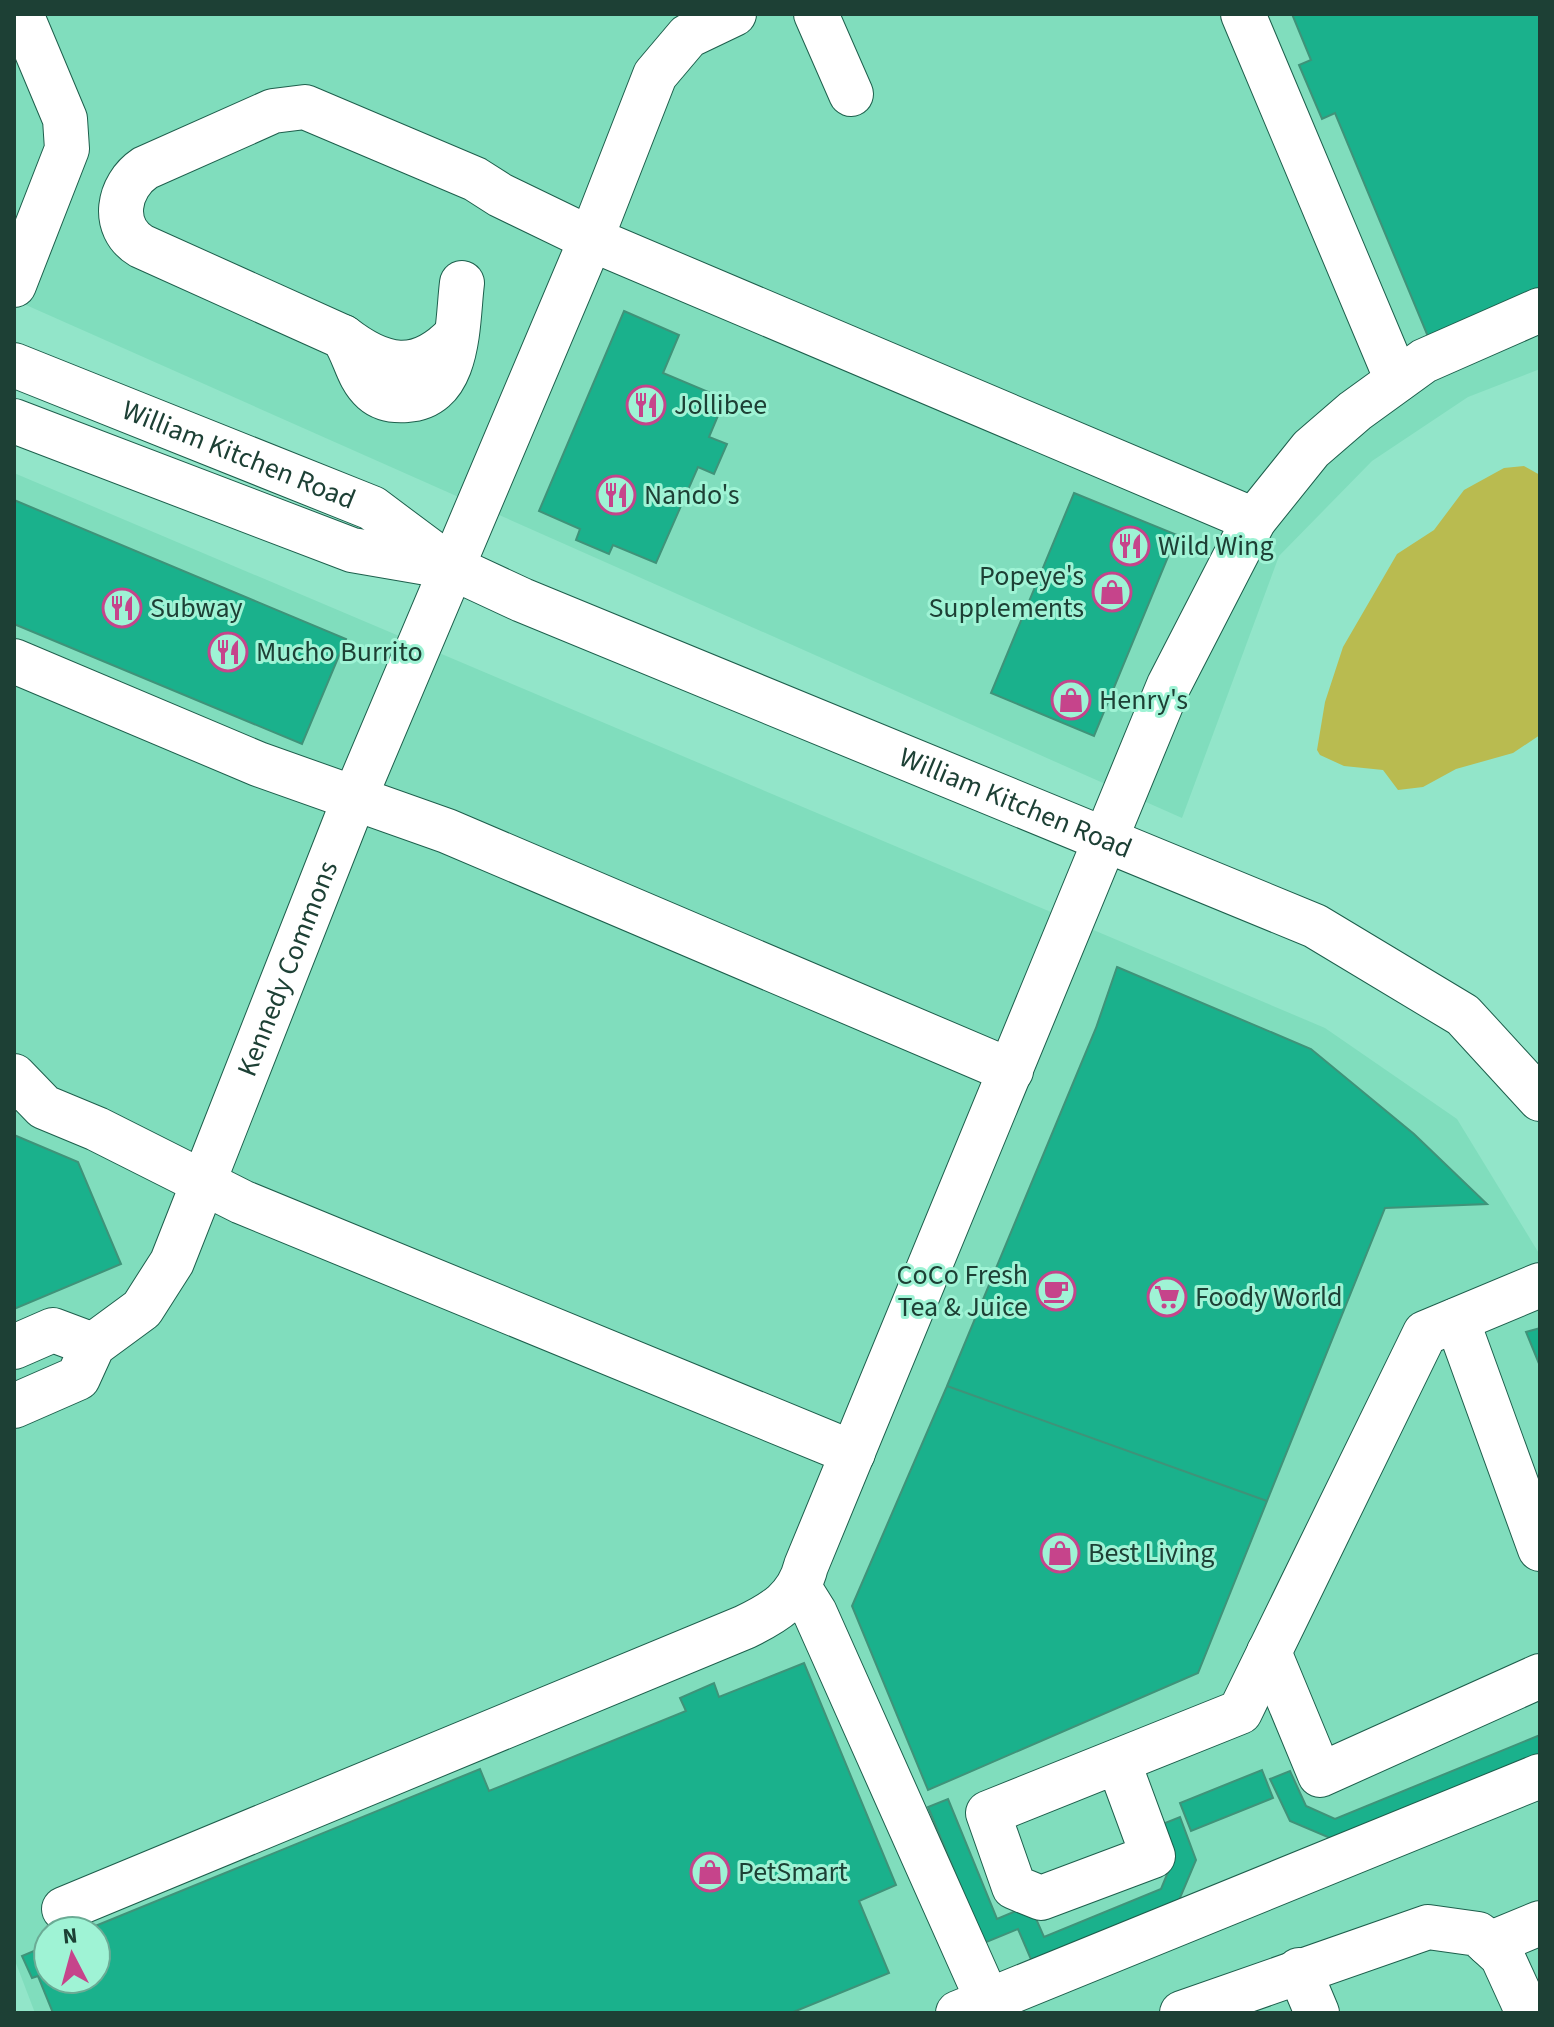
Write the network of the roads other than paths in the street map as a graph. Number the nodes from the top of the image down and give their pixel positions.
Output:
1 (21, 14) edge
2 (734, 14) edge
3 (816, 14) edge
4 (1243, 14) edge
5 (851, 94) dead end
6 (591, 239) junction
7 (462, 283) dead end
8 (14, 285) edge
9 (1540, 310) edge
10 (14, 365) edge
11 (1397, 380) junction
12 (14, 421) edge
13 (1254, 520) junction
14 (451, 567) junction
15 (14, 661) edge
16 (355, 797) junction
17 (1106, 839) junction
18 (1011, 1071) junction
19 (14, 1076) edge
20 (1540, 1099) edge
21 (205, 1183) junction
22 (1540, 1285) edge
23 (1457, 1320) junction
24 (93, 1345) junction
25 (14, 1347) edge
26 (14, 1406) edge
27 (853, 1453) junction
28 (1540, 1549) edge
29 (800, 1589) junction
30 (1269, 1652) junction
31 (1540, 1676) edge
32 (1118, 1761) dead end
33 (1540, 1776) edge
34 (64, 1909) dead end
35 (1540, 1923) edge
36 (1489, 1944) junction
37 (1299, 1970) junction
38 (973, 2007) edge
39 (1182, 2013) edge
40 (1317, 2013) edge
41 (1528, 2013) edge

1 - 8 street
2 - 6 street, Kennedy Commons
3 - 5 street
4 - 11 street
6 - 7 street
6 - 13 street
6 - 14 street, Kennedy Commons
9 - 11 street
10 - 14 street, William Kitchen Road
11 - 13 street
12 - 14 street, William Kitchen Road
13 - 17 street
14 - 16 street, Kennedy Commons
14 - 17 street, William Kitchen Road
15 - 16 street
16 - 18 street
16 - 21 street, Kennedy Commons
17 - 18 street
17 - 20 street, William Kitchen Road
18 - 27 street
19 - 21 street
21 - 24 street, Kennedy Commons
21 - 27 street
22 - 23 street
23 - 28 street
23 - 30 street
24 - 25 street
24 - 26 street, Kennedy Commons
27 - 29 street
29 - 34 street
29 - 38 street
30 - 31 street
30 - 32 street
33 - 38 street
35 - 36 street
36 - 37 street
36 - 41 street
37 - 39 street
37 - 40 street

